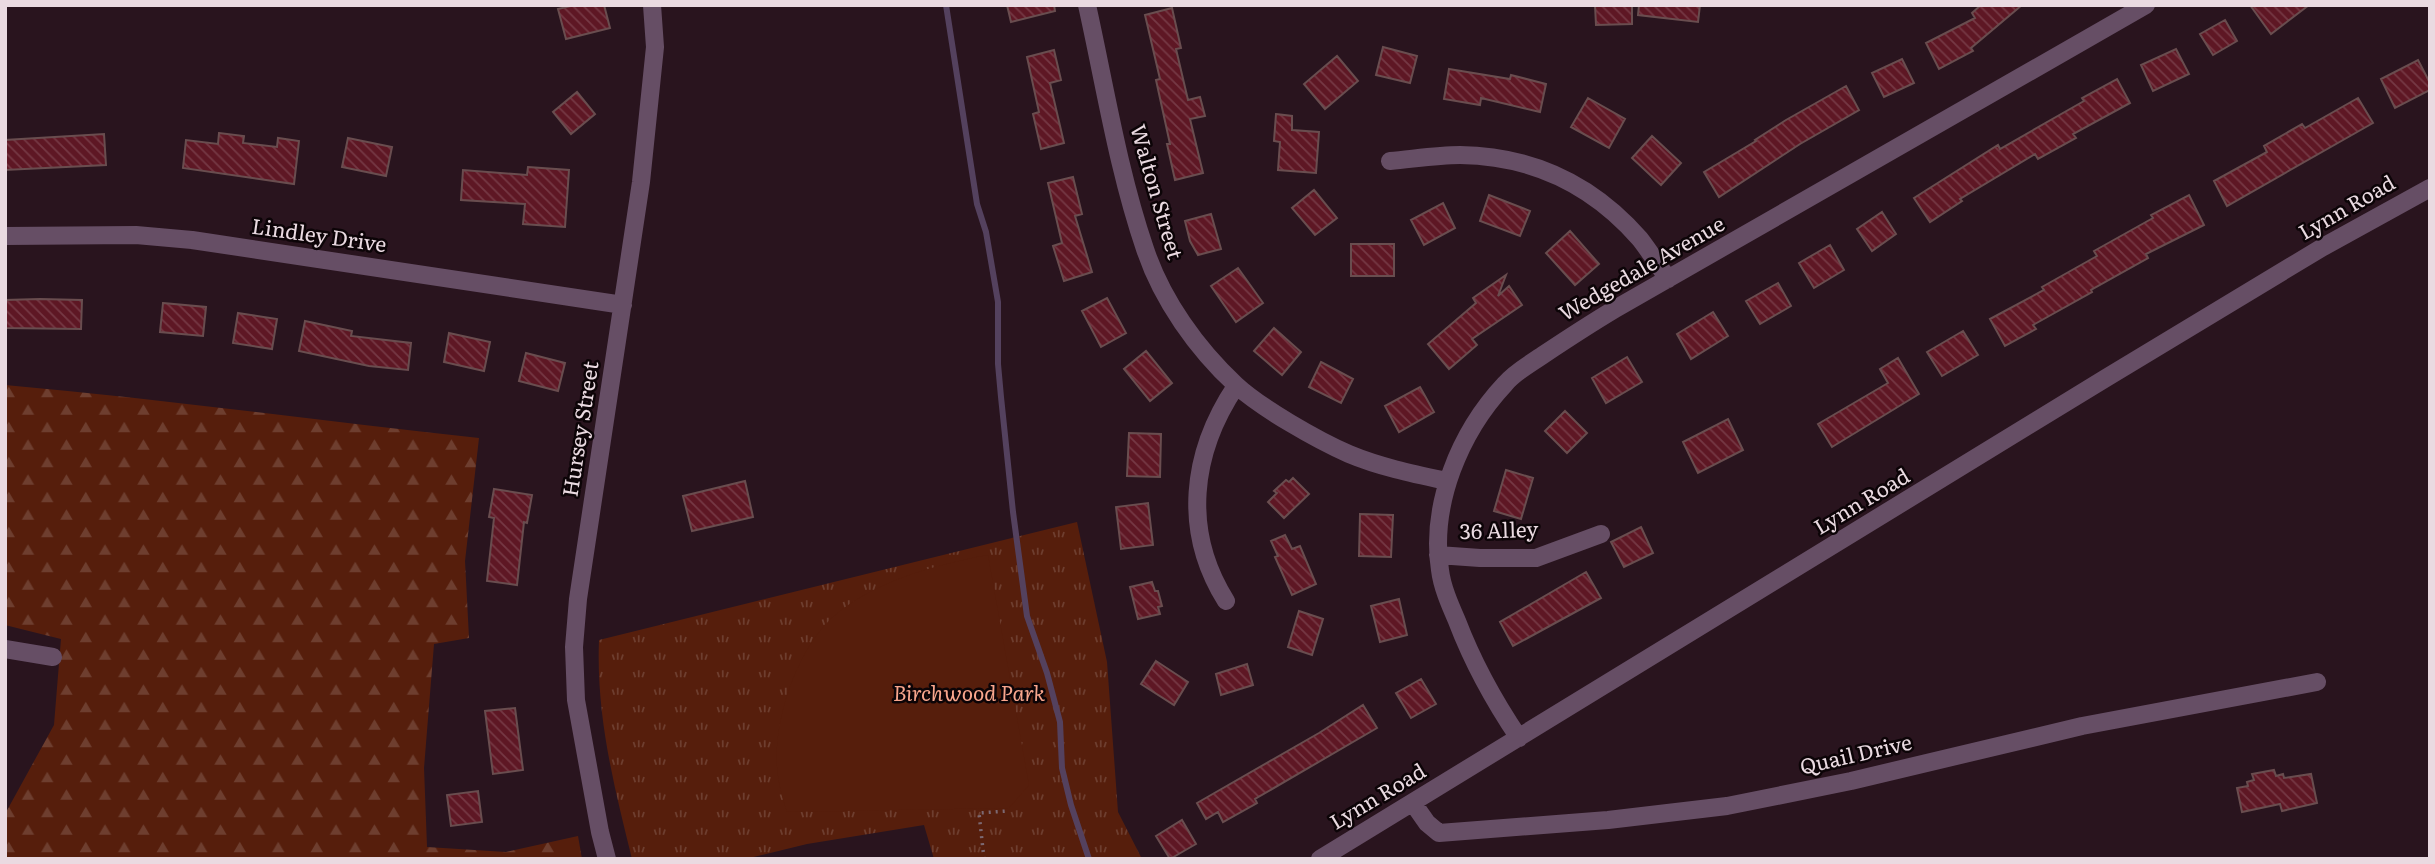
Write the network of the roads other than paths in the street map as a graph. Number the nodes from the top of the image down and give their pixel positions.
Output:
1 (652, 5) edge
2 (1087, 5) edge
3 (2146, 5) edge
4 (1390, 161) dead end
5 (2430, 188) edge
6 (5, 236) edge
7 (1668, 279) junction
8 (624, 305) junction
9 (1237, 386) junction
10 (1447, 481) junction
11 (1601, 534) dead end
12 (1438, 555) junction
13 (1226, 601) dead end
14 (5, 649) edge
15 (53, 657) dead end
16 (2317, 682) dead end
17 (1519, 738) junction
18 (1413, 803) junction
19 (607, 859) edge
20 (1320, 859) edge

1 - 8 street, Hursey Street
2 - 9 street, Walton Street
3 - 7 street, Wedgedale Avenue
4 - 7 street
5 - 17 street, Lynn Road
6 - 8 street, Lindley Drive
7 - 10 street, Wedgedale Avenue
8 - 19 street, Hursey Street
9 - 10 street, Walton Street
9 - 13 street
10 - 12 street, Wedgedale Avenue
11 - 12 street, 36 Alley
12 - 17 street, Wedgedale Avenue
14 - 15 street
16 - 18 street, Quail Drive
17 - 18 street, Lynn Road
18 - 20 street, Lynn Road

